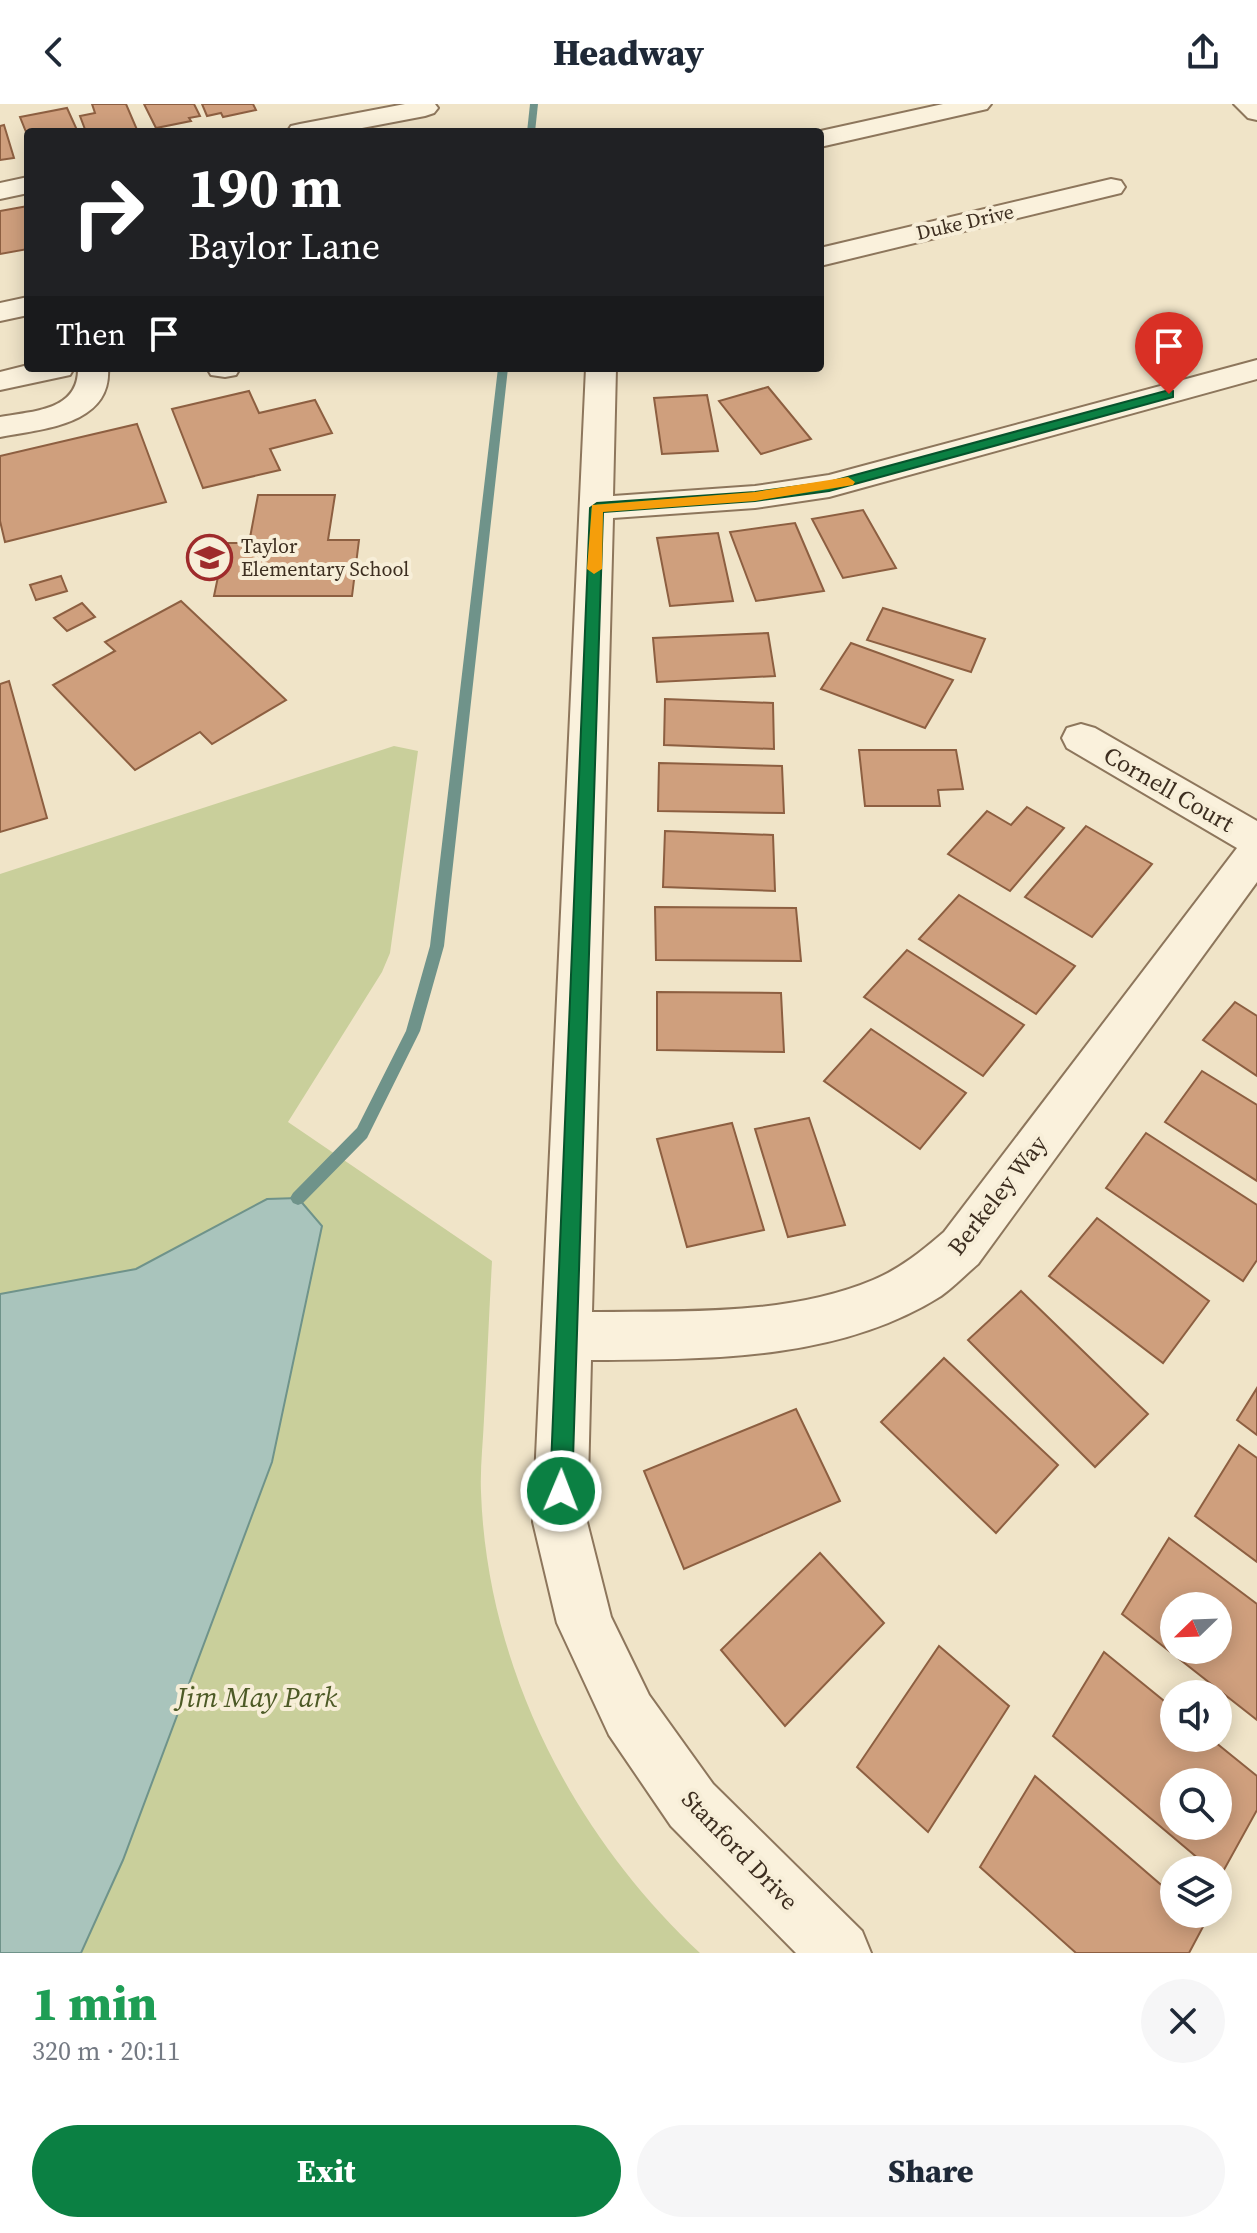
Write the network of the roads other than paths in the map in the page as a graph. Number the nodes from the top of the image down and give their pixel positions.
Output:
1 (978, 104) edge
2 (1247, 104) edge
3 (425, 108) dead end
4 (1257, 112) edge
5 (321, 128) edge
6 (824, 138) edge
7 (24, 186) edge
8 (1111, 187) dead end
9 (0, 191) edge
10 (824, 256) edge
11 (24, 307) edge
12 (0, 312) edge
13 (1257, 369) edge
14 (41, 372) edge
15 (93, 372) edge
16 (601, 372) edge
17 (0, 381) edge
18 (0, 427) edge
19 (597, 508) junction
20 (1081, 738) dead end
21 (1257, 840) edge
22 (1257, 851) edge
23 (565, 1336) junction
24 (840, 1953) edge

1 - 6 street
2 - 4 street
3 - 5 street
7 - 9 street
8 - 10 street, Duke Drive
11 - 12 street
13 - 19 street
14 - 17 street
15 - 18 street
16 - 19 street, Stanford Drive
19 - 23 street, Stanford Drive
20 - 21 street, Cornell Court
22 - 23 street, Berkeley Way
23 - 24 street, Stanford Drive

